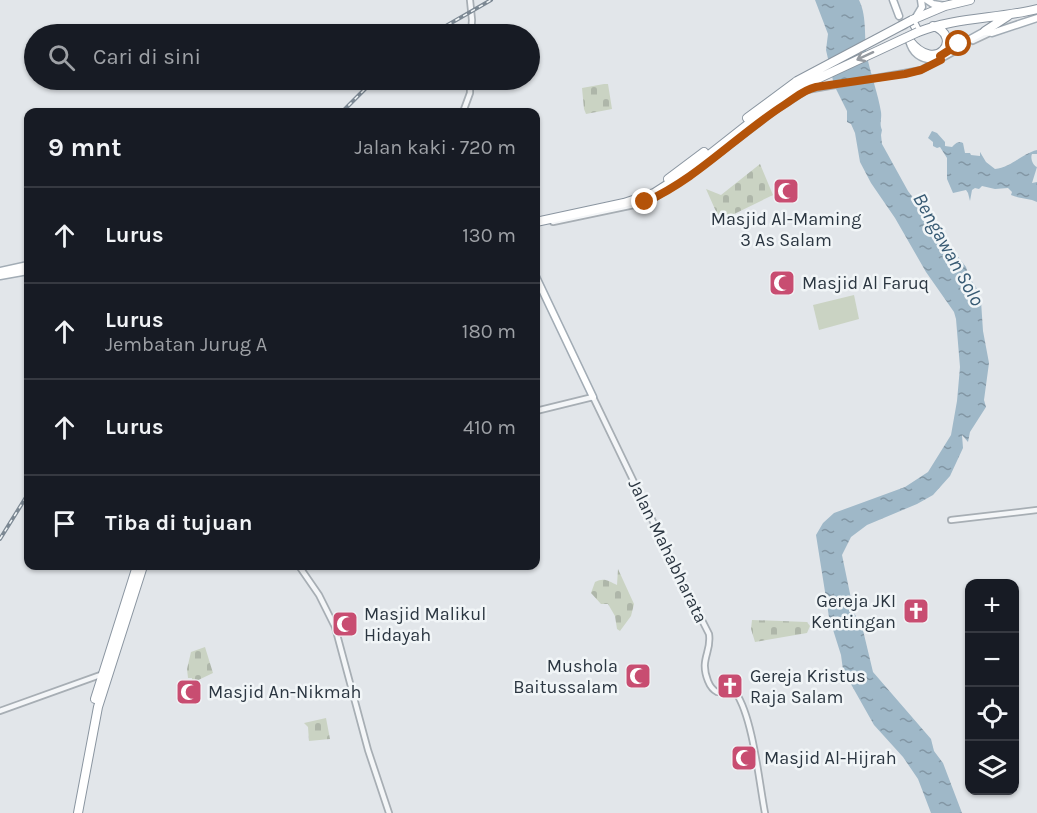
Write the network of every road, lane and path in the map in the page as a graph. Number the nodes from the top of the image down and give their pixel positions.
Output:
1 (470, 0) edge
2 (892, 0) edge
3 (921, 0) edge
4 (927, 0) edge
5 (970, 0) edge
6 (945, 6) junction
7 (1037, 9) edge
8 (1010, 15) junction
9 (899, 16) tunnel mouth
10 (1032, 16) edge
11 (914, 19) junction
12 (472, 24) edge
13 (933, 26) junction
14 (918, 32) junction
15 (988, 32) junction
16 (909, 40) joint
17 (940, 58) junction
18 (798, 84) junction
19 (469, 90) edge
20 (465, 108) edge
21 (771, 109) junction
22 (540, 216) edge
23 (540, 223) edge
24 (24, 266) edge
25 (0, 271) edge
26 (24, 272) edge
27 (0, 276) edge
28 (540, 285) edge
29 (593, 397) junction
30 (540, 410) edge
31 (1037, 510) edge
32 (951, 520) dead end
33 (136, 570) edge
34 (142, 570) edge
35 (302, 570) edge
36 (106, 674) junction
37 (0, 711) edge
38 (76, 813) edge
39 (389, 813) edge
40 (765, 813) edge

1 - 12 street
2 - 9 main road
3 - 11 main road
4 - 6 main road
5 - 6 highway
6 - 11 highway
7 - 10 highway
8 - 10 highway
8 - 13 highway
8 - 15 highway
10 - 15 main road
11 - 14 highway
11 - 18 highway, bridge
13 - 14 highway
13 - 16 highway
14 -> 18 highway, bridge
15 - 17 main road
16 - 17 main road
17 - 21 street
18 - 21 highway
18 - 22 highway
19 - 20 street
21 - 23 highway
24 - 25 main road
26 - 27 main road
28 - 29 main road
29 - 30 street
29 - 40 street, Jalan Mahabharata
31 - 32 street
33 - 36 highway
34 - 36 highway
35 - 39 street
36 - 37 street
36 - 38 highway

